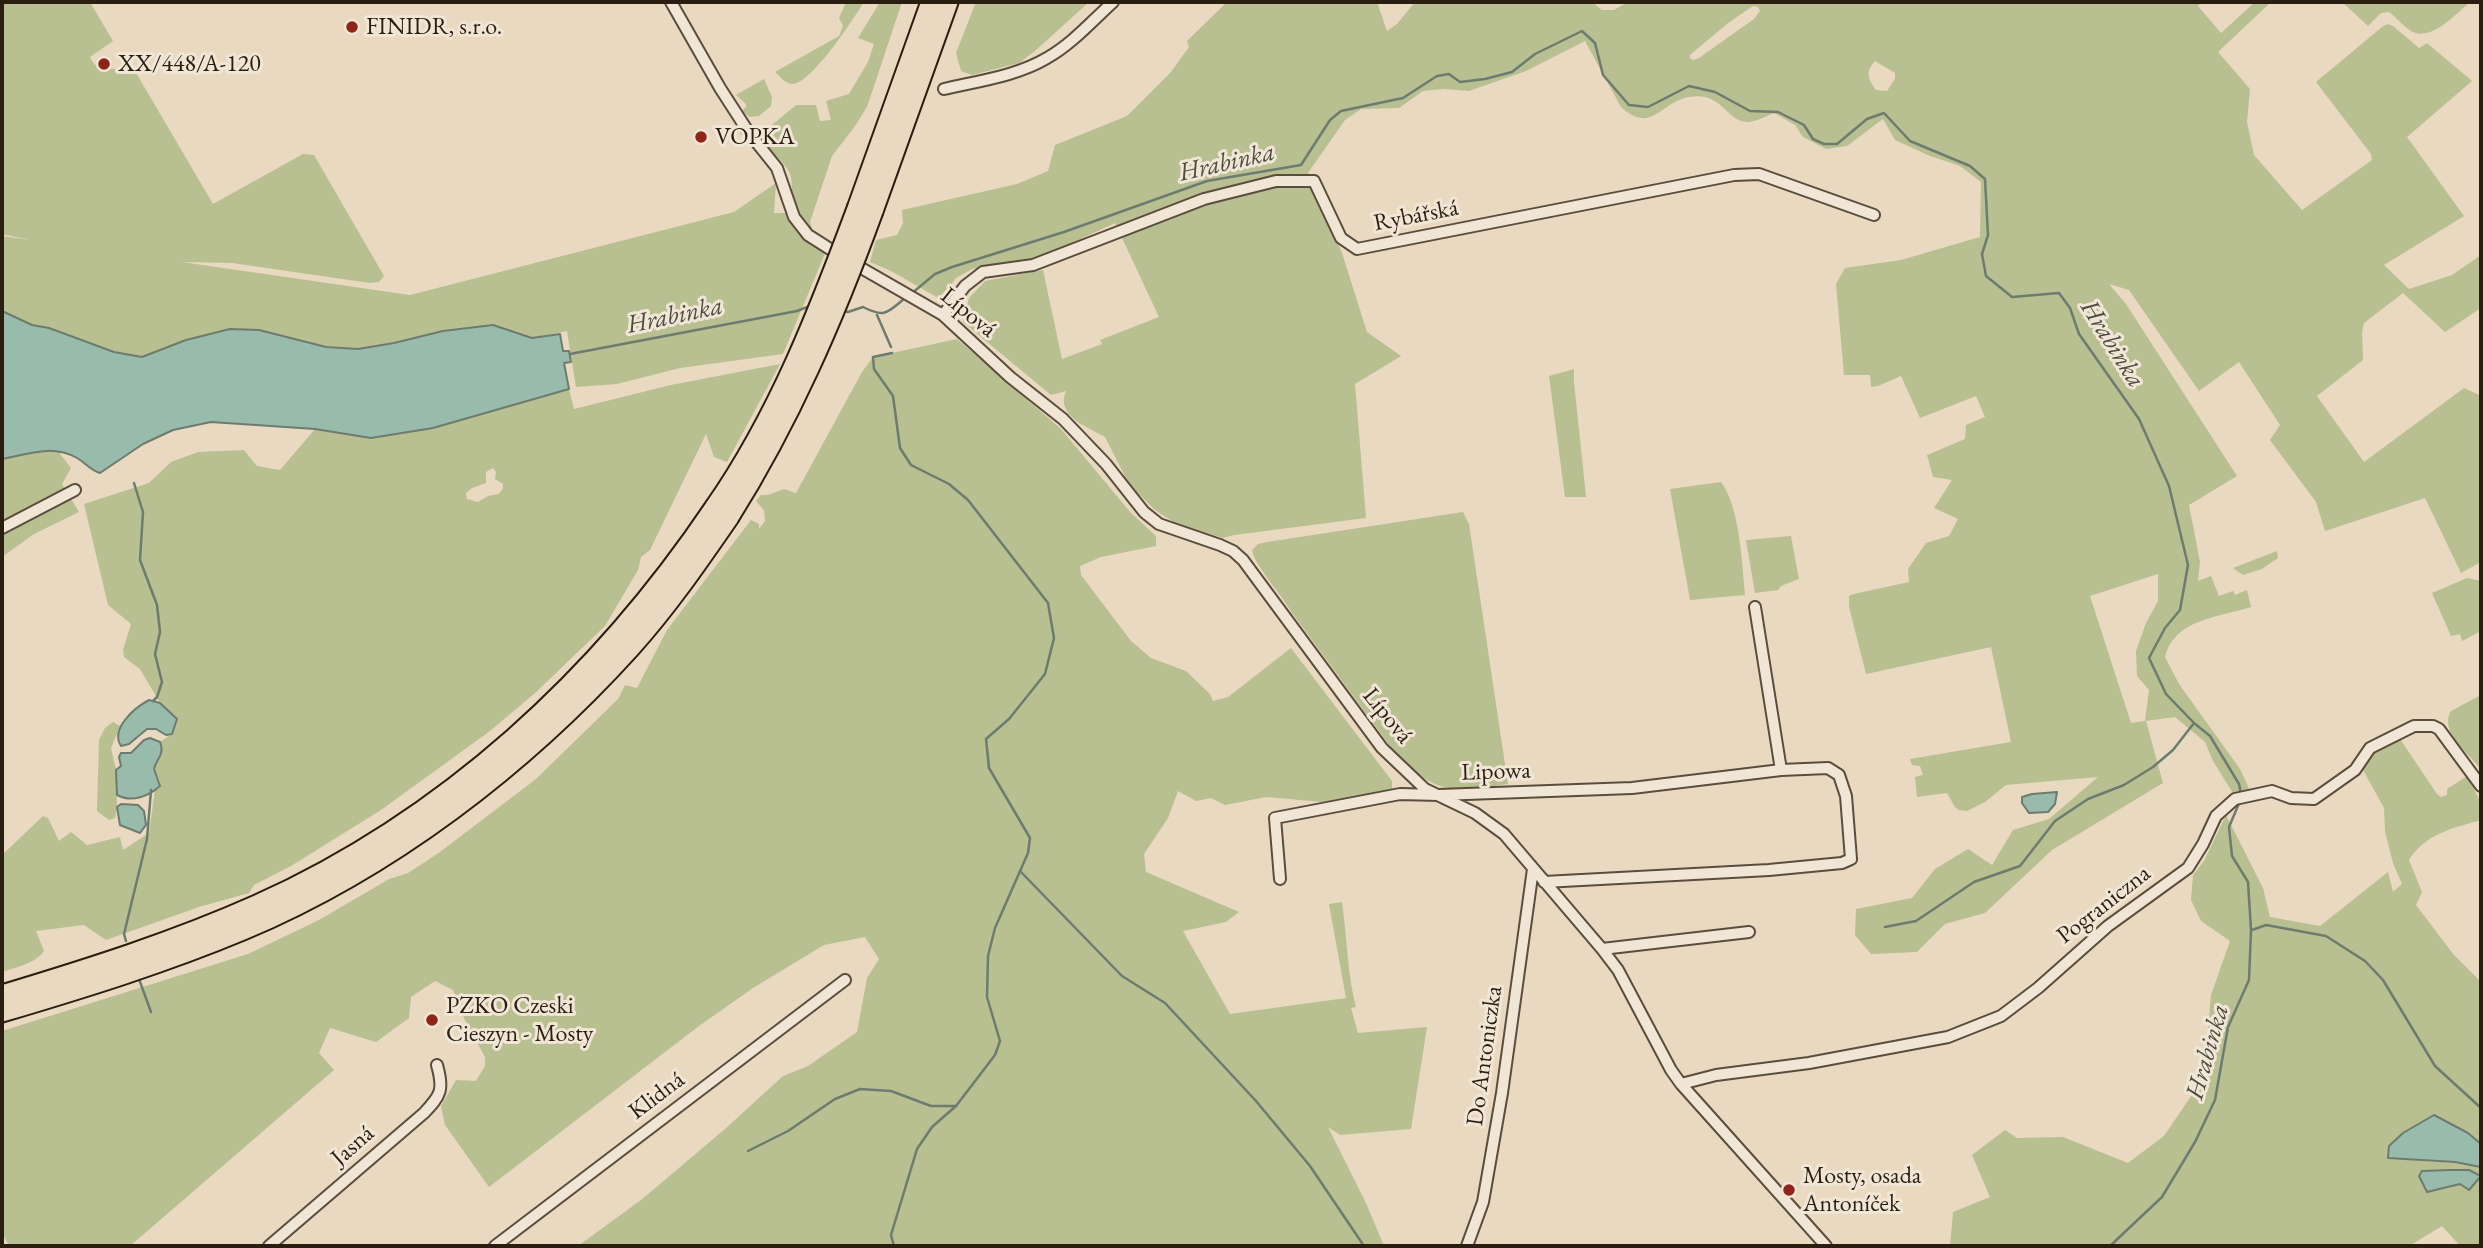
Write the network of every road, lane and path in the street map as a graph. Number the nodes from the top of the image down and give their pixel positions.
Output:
1 (671, 2) edge
2 (931, 2) edge
3 (948, 2) edge
4 (1113, 2) edge
5 (944, 89) dead end
6 (865, 209) junction
7 (1874, 215) dead end
8 (830, 249) dead end
9 (863, 269) dead end
10 (943, 315) junction
11 (75, 490) dead end
12 (722, 512) junction
13 (2, 528) edge
14 (1755, 607) dead end
15 (1781, 770) junction
16 (2481, 786) edge
17 (1439, 795) junction
18 (1533, 869) junction
19 (1280, 878) dead end
20 (1544, 882) junction
21 (1749, 932) dead end
22 (1602, 948) junction
23 (845, 980) dead end
24 (2, 995) edge
25 (2, 1012) edge
26 (437, 1065) dead end
27 (1681, 1084) junction
28 (269, 1246) edge
29 (495, 1246) edge
30 (1467, 1246) edge
31 (1826, 1246) edge

1 - 8 street
2 - 6 highway
3 - 6 highway
4 - 5 street
6 - 12 highway, bridge
7 - 10 street, Rybářská
9 - 10 street, Lípová
10 - 17 street, Lípová
11 - 13 street
12 - 24 highway
12 - 25 highway
14 - 15 street
15 - 17 street, Lipowa
15 - 20 street, Lipowa
16 - 27 street, Pograniczna
17 - 18 street, Lípová
17 - 19 street, Lipowa
18 - 20 street, Lípová
18 - 30 street, Do Antoniczka
20 - 22 street, Lípová
21 - 22 street
22 - 27 street, Lípová
23 - 29 street, Klidná
26 - 28 street, Jasná
27 - 31 street, Lípová

